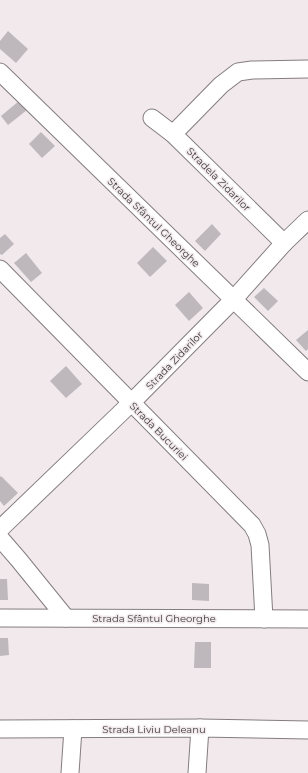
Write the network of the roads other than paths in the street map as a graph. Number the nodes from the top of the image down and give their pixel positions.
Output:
1 (308, 69) edge
2 (0, 72) edge
3 (152, 118) dead end
4 (173, 134) junction
5 (308, 220) edge
6 (284, 243) junction
7 (0, 269) edge
8 (233, 300) junction
9 (308, 372) edge
10 (131, 403) junction
11 (0, 528) edge
12 (0, 538) edge
13 (0, 618) edge
14 (66, 618) junction
15 (264, 619) junction
16 (308, 619) edge
17 (200, 728) junction
18 (0, 729) edge
19 (73, 729) junction
20 (308, 730) edge
21 (70, 773) edge
22 (197, 773) edge

1 - 4 street
2 - 8 street, Strada Sfântul Gheorghe
3 - 4 street, Stradela Zidarilor
4 - 6 street, Stradela Zidarilor
5 - 6 street, Strada Zidarilor
6 - 8 street, Strada Zidarilor
7 - 10 street, Strada Bucuriei
8 - 9 street, Strada Sfântul Gheorghe
8 - 10 street, Strada Zidarilor
10 - 11 street, Strada Zidarilor
10 - 15 street, Strada Bucuriei
12 - 14 street
13 - 14 street, Strada Sfântul Gheorghe
14 - 15 street, Strada Sfântul Gheorghe
15 - 16 street, Strada Sfântul Gheorghe
17 - 19 street, Strada Liviu Deleanu
17 - 20 street, Strada Liviu Deleanu
17 - 22 street
18 - 19 street, Strada Liviu Deleanu
19 - 21 street

